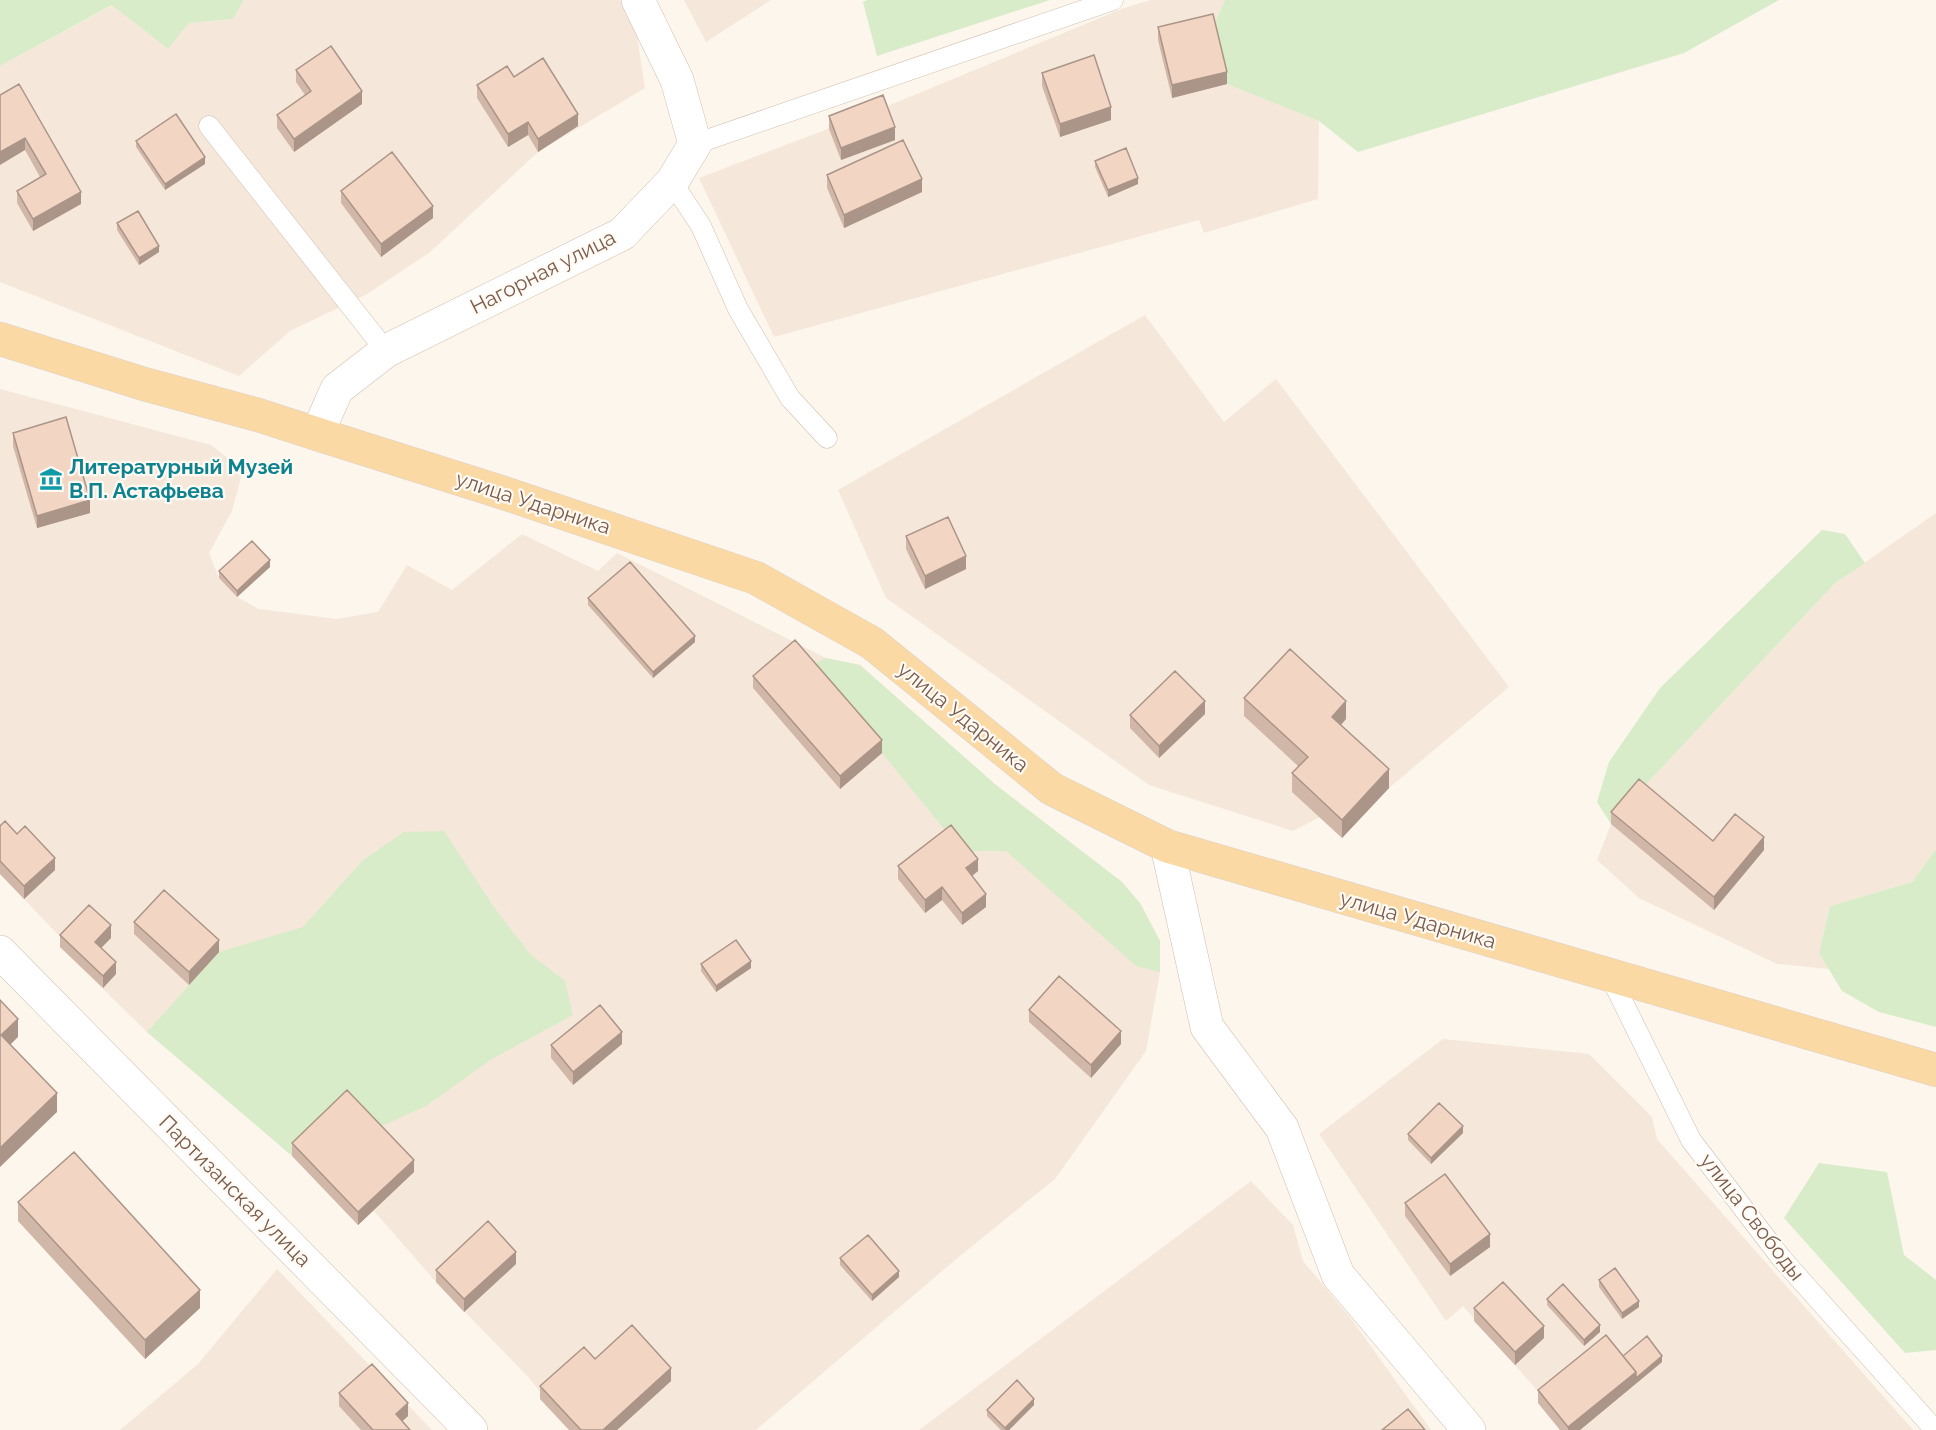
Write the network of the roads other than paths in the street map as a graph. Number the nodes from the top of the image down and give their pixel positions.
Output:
1 (638, 0) edge
2 (1113, 0) edge
3 (209, 126) dead end
4 (695, 144) junction
5 (672, 182) junction
6 (0, 339) edge
7 (386, 351) junction
8 (317, 434) junction
9 (827, 438) dead end
10 (1167, 846) junction
11 (0, 952) edge
12 (1610, 976) junction
13 (1936, 1071) edge
14 (471, 1430) edge
15 (1469, 1430) edge
16 (1935, 1430) edge

1 - 4 street
2 - 4 lane
3 - 7 lane
4 - 5 street, Нагорная улица
5 - 7 street, Нагорная улица
5 - 9 lane
6 - 8 main road, улица Ударника
7 - 8 street, Нагорная улица
8 - 10 main road, улица Ударника
10 - 12 main road, улица Ударника
10 - 15 street
11 - 14 street, Партизанская улица
12 - 13 main road, улица Ударника
12 - 16 lane, улица Свободы

